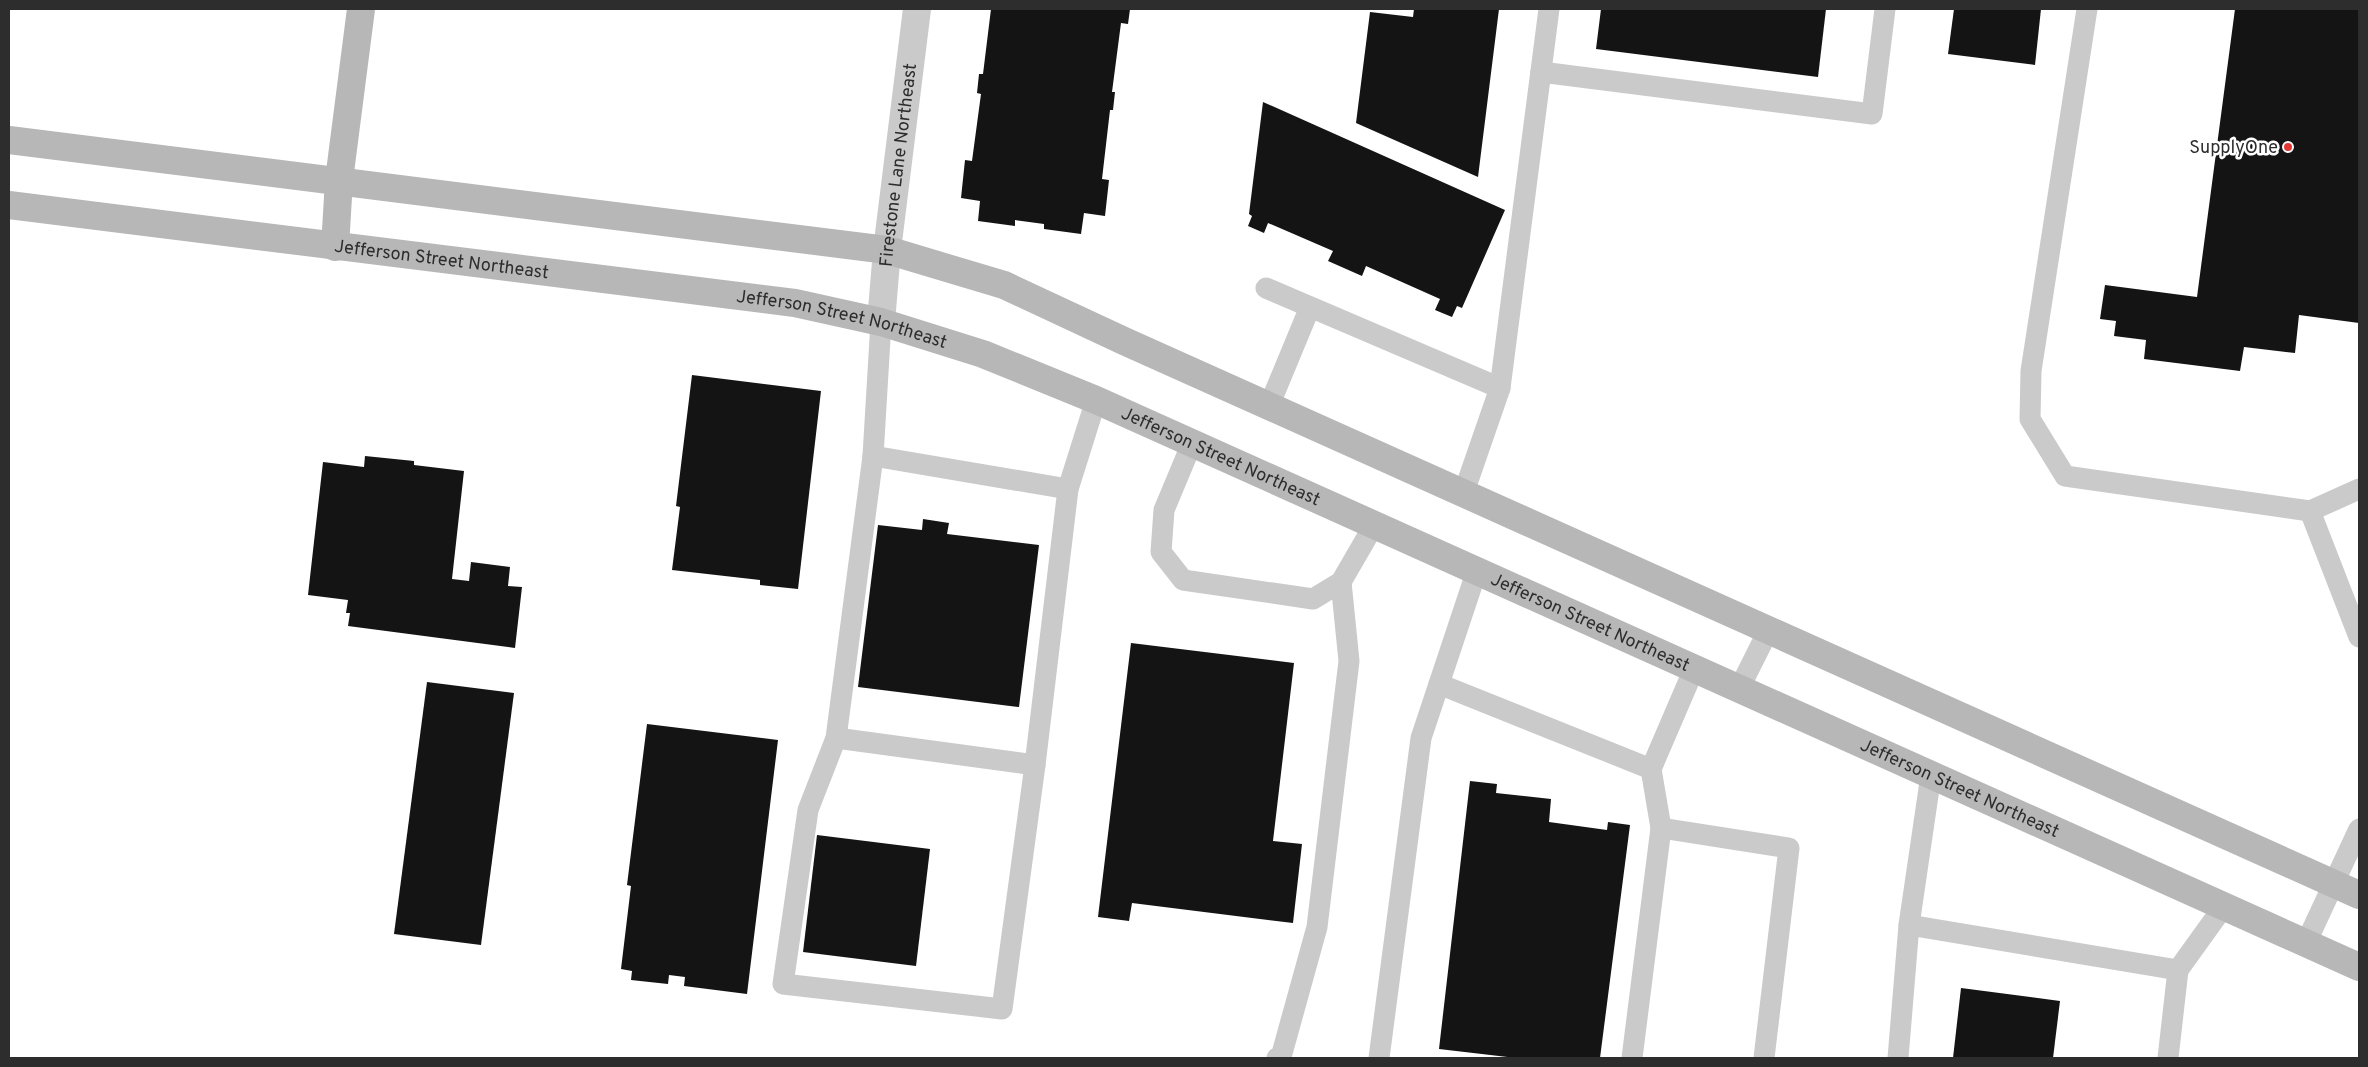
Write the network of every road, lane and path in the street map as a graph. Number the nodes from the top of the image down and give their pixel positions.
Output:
1 (361, 9) edge
2 (917, 9) edge
3 (1549, 9) edge
4 (1885, 9) edge
5 (2086, 9) edge
6 (1541, 72) junction
7 (9, 140) edge
8 (339, 180) junction
9 (9, 205) edge
10 (335, 247) junction
11 (887, 250) junction
12 (1266, 288) dead end
13 (1310, 307) junction
14 (881, 322) junction
15 (1500, 388) junction
16 (1096, 400) junction
17 (1269, 406) junction
18 (1192, 443) junction
19 (873, 456) junction
20 (1068, 489) junction
21 (2359, 489) edge
22 (1464, 492) junction
23 (2310, 511) junction
24 (1374, 525) junction
25 (1476, 570) junction
26 (1341, 582) junction
27 (1768, 629) junction
28 (2359, 637) edge
29 (1694, 669) junction
30 (1439, 684) junction
31 (1739, 689) junction
32 (836, 738) junction
33 (1035, 765) junction
34 (1651, 769) junction
35 (1931, 775) junction
36 (1661, 828) junction
37 (2359, 829) edge
38 (2347, 890) edge
39 (2224, 906) junction
40 (1909, 925) junction
41 (2306, 943) junction
42 (2359, 967) edge
43 (2178, 970) junction
44 (1277, 1058) edge
45 (1379, 1058) edge
46 (1632, 1058) edge
47 (1764, 1058) edge
48 (1898, 1058) edge
49 (2168, 1058) edge

1 - 8 main road
2 - 11 street, Firestone Lane Northeast
3 - 6 lane
4 - 6 lane
5 - 23 lane
6 - 15 lane
7 - 8 main road
8 - 10 main road
8 - 11 main road
9 - 10 main road, Jefferson Street Northeast
10 - 14 main road, Jefferson Street Northeast
11 - 14 street, Firestone Lane Northeast
11 - 17 main road
12 - 13 lane
13 - 15 lane
13 - 17 lane
14 - 16 main road, Jefferson Street Northeast
14 - 19 lane
15 - 22 lane
16 - 18 main road, Jefferson Street Northeast
16 - 20 lane
17 - 22 main road
18 - 24 main road, Jefferson Street Northeast
18 - 26 lane
19 - 20 lane
19 - 32 lane
20 - 33 lane
21 - 23 lane
22 - 27 main road
23 - 28 lane
24 - 25 main road, Jefferson Street Northeast
24 - 26 lane
25 - 29 main road, Jefferson Street Northeast
25 - 30 lane
26 - 44 lane
27 - 31 lane
27 - 38 main road
29 - 31 main road, Jefferson Street Northeast
29 - 34 lane
30 - 34 lane
30 - 45 lane
31 - 35 main road, Jefferson Street Northeast
32 - 33 lane
32 - 33 lane
34 - 36 lane
35 - 39 main road, Jefferson Street Northeast
35 - 40 lane
36 - 46 lane
36 - 47 lane
37 - 38 lane
38 - 41 lane
39 - 41 main road, Jefferson Street Northeast
39 - 43 lane
40 - 43 lane
40 - 48 lane
41 - 42 main road, Jefferson Street Northeast
43 - 49 lane

